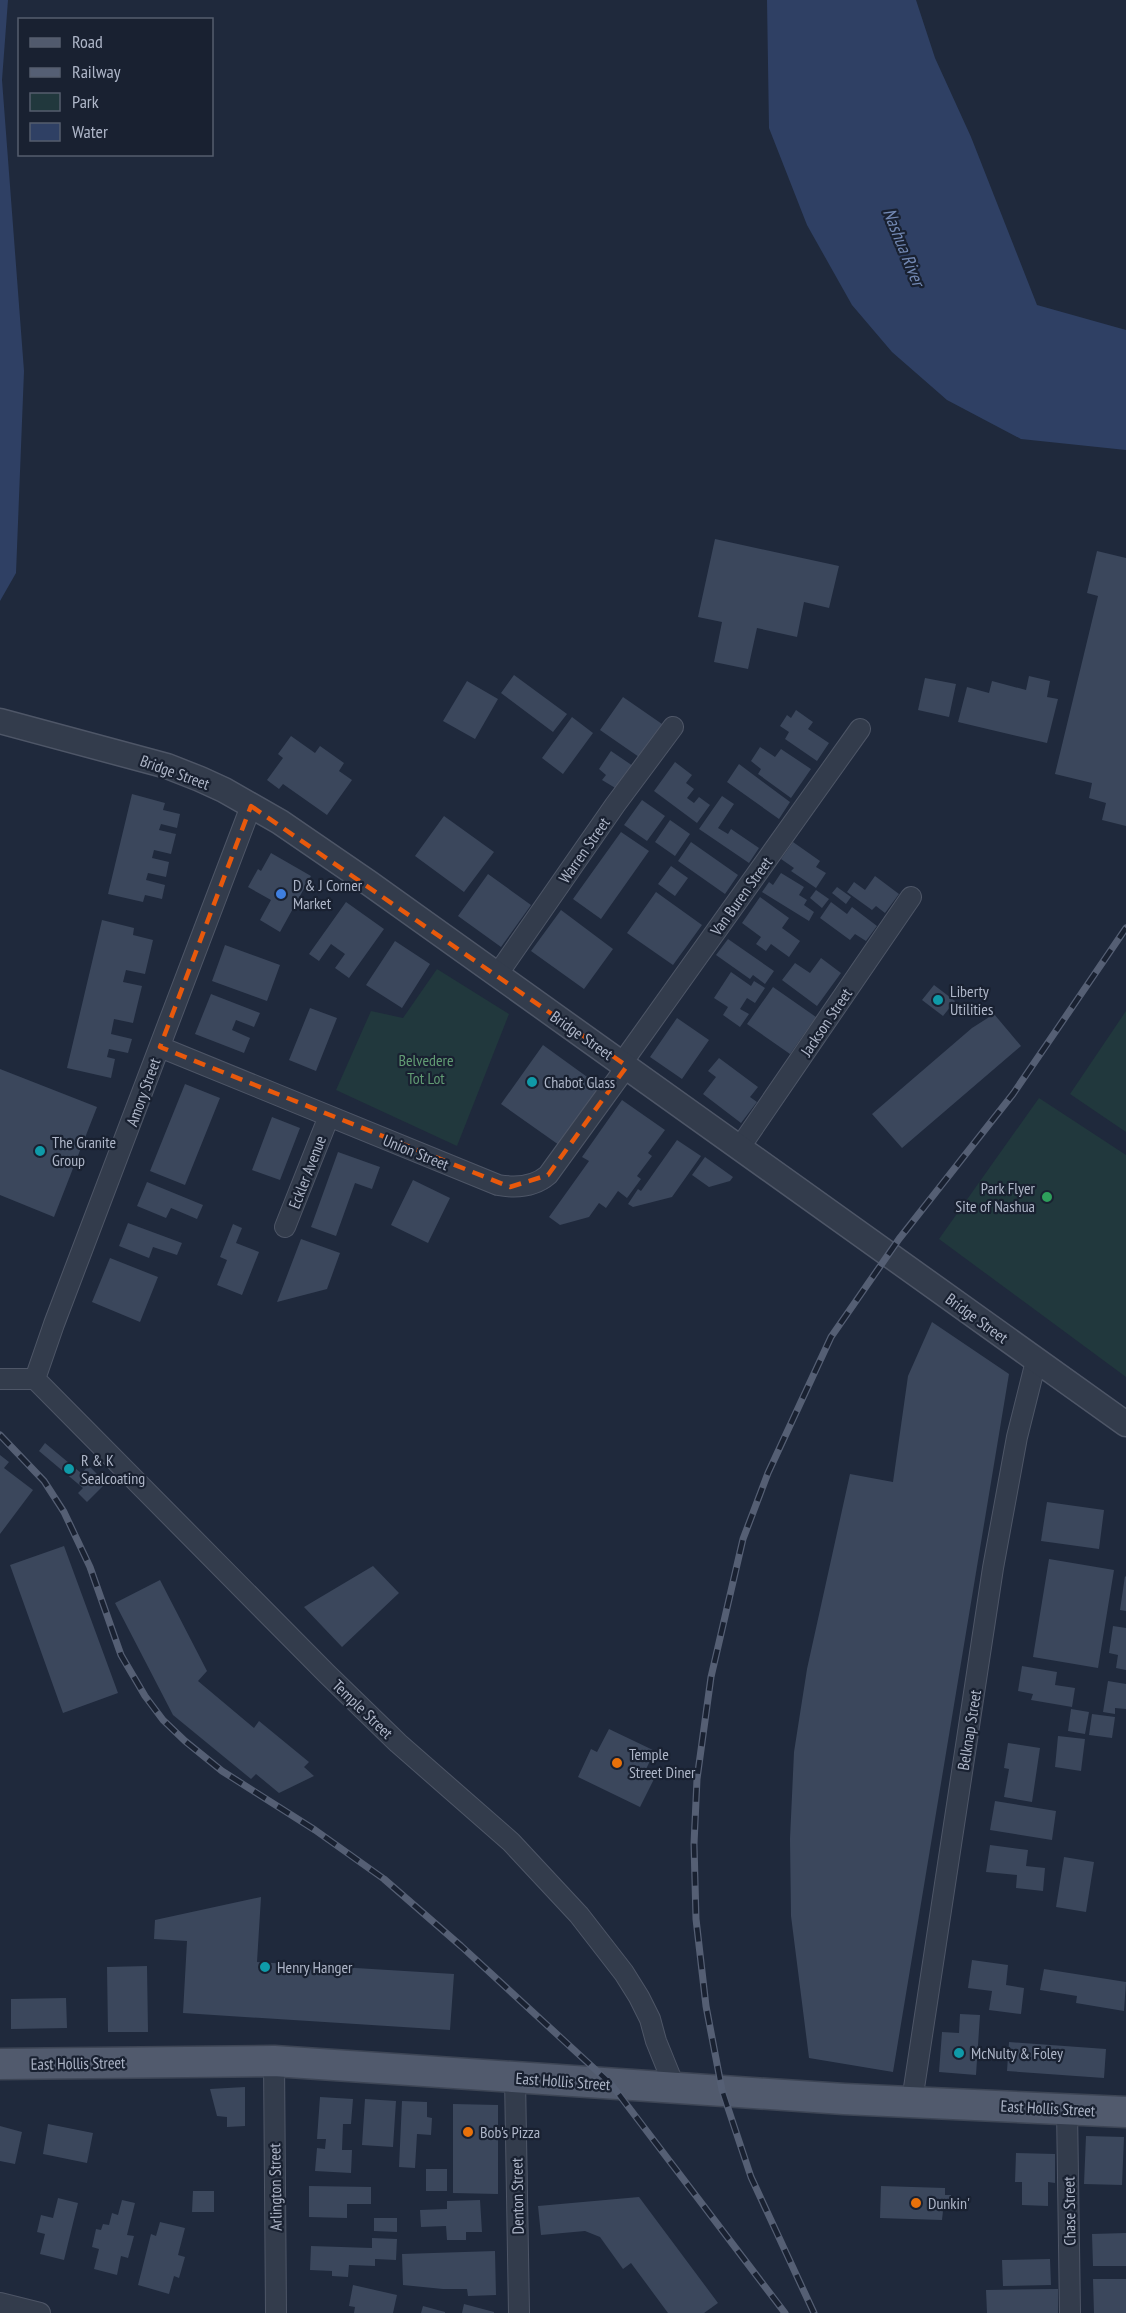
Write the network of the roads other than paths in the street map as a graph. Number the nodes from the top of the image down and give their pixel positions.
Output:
1 (0, 721) edge
2 (673, 728) dead end
3 (860, 729) dead end
4 (251, 806) junction
5 (911, 897) dead end
6 (497, 975) junction
7 (160, 1047) junction
8 (624, 1064) junction
9 (329, 1116) junction
10 (740, 1148) junction
11 (285, 1227) dead end
12 (1036, 1361) junction
13 (0, 1379) edge
14 (35, 1379) junction
15 (1126, 1424) edge
16 (273, 2061) junction
17 (0, 2064) edge
18 (515, 2078) junction
19 (675, 2088) junction
20 (912, 2101) junction
21 (1067, 2109) junction
22 (1126, 2112) edge
23 (0, 2303) edge
24 (39, 2313) edge
25 (276, 2313) edge
26 (519, 2313) edge
27 (1070, 2313) edge

1 - 4 street, Bridge Street
2 - 6 street, Warren Street
3 - 8 street, Van Buren Street
4 - 6 street, Bridge Street
4 - 7 street, Amory Street
5 - 10 street, Jackson Street
6 - 8 street, Bridge Street
7 - 9 street, Union Street
7 - 14 street, Amory Street
8 - 9 street, Union Street
8 - 10 street, Bridge Street
9 - 11 street, Eckler Avenue
10 - 12 street, Bridge Street
12 - 15 street, Bridge Street
12 - 20 street, Belknap Street
13 - 14 street
14 - 19 street, Temple Street
16 - 17 main road, East Hollis Street
16 - 18 main road, East Hollis Street
16 - 25 street, Arlington Street
18 - 19 main road, East Hollis Street
18 - 26 street, Denton Street
19 - 20 main road, East Hollis Street
20 - 21 main road, East Hollis Street
21 - 22 main road, East Hollis Street
21 - 27 street, Chase Street
23 - 24 street

